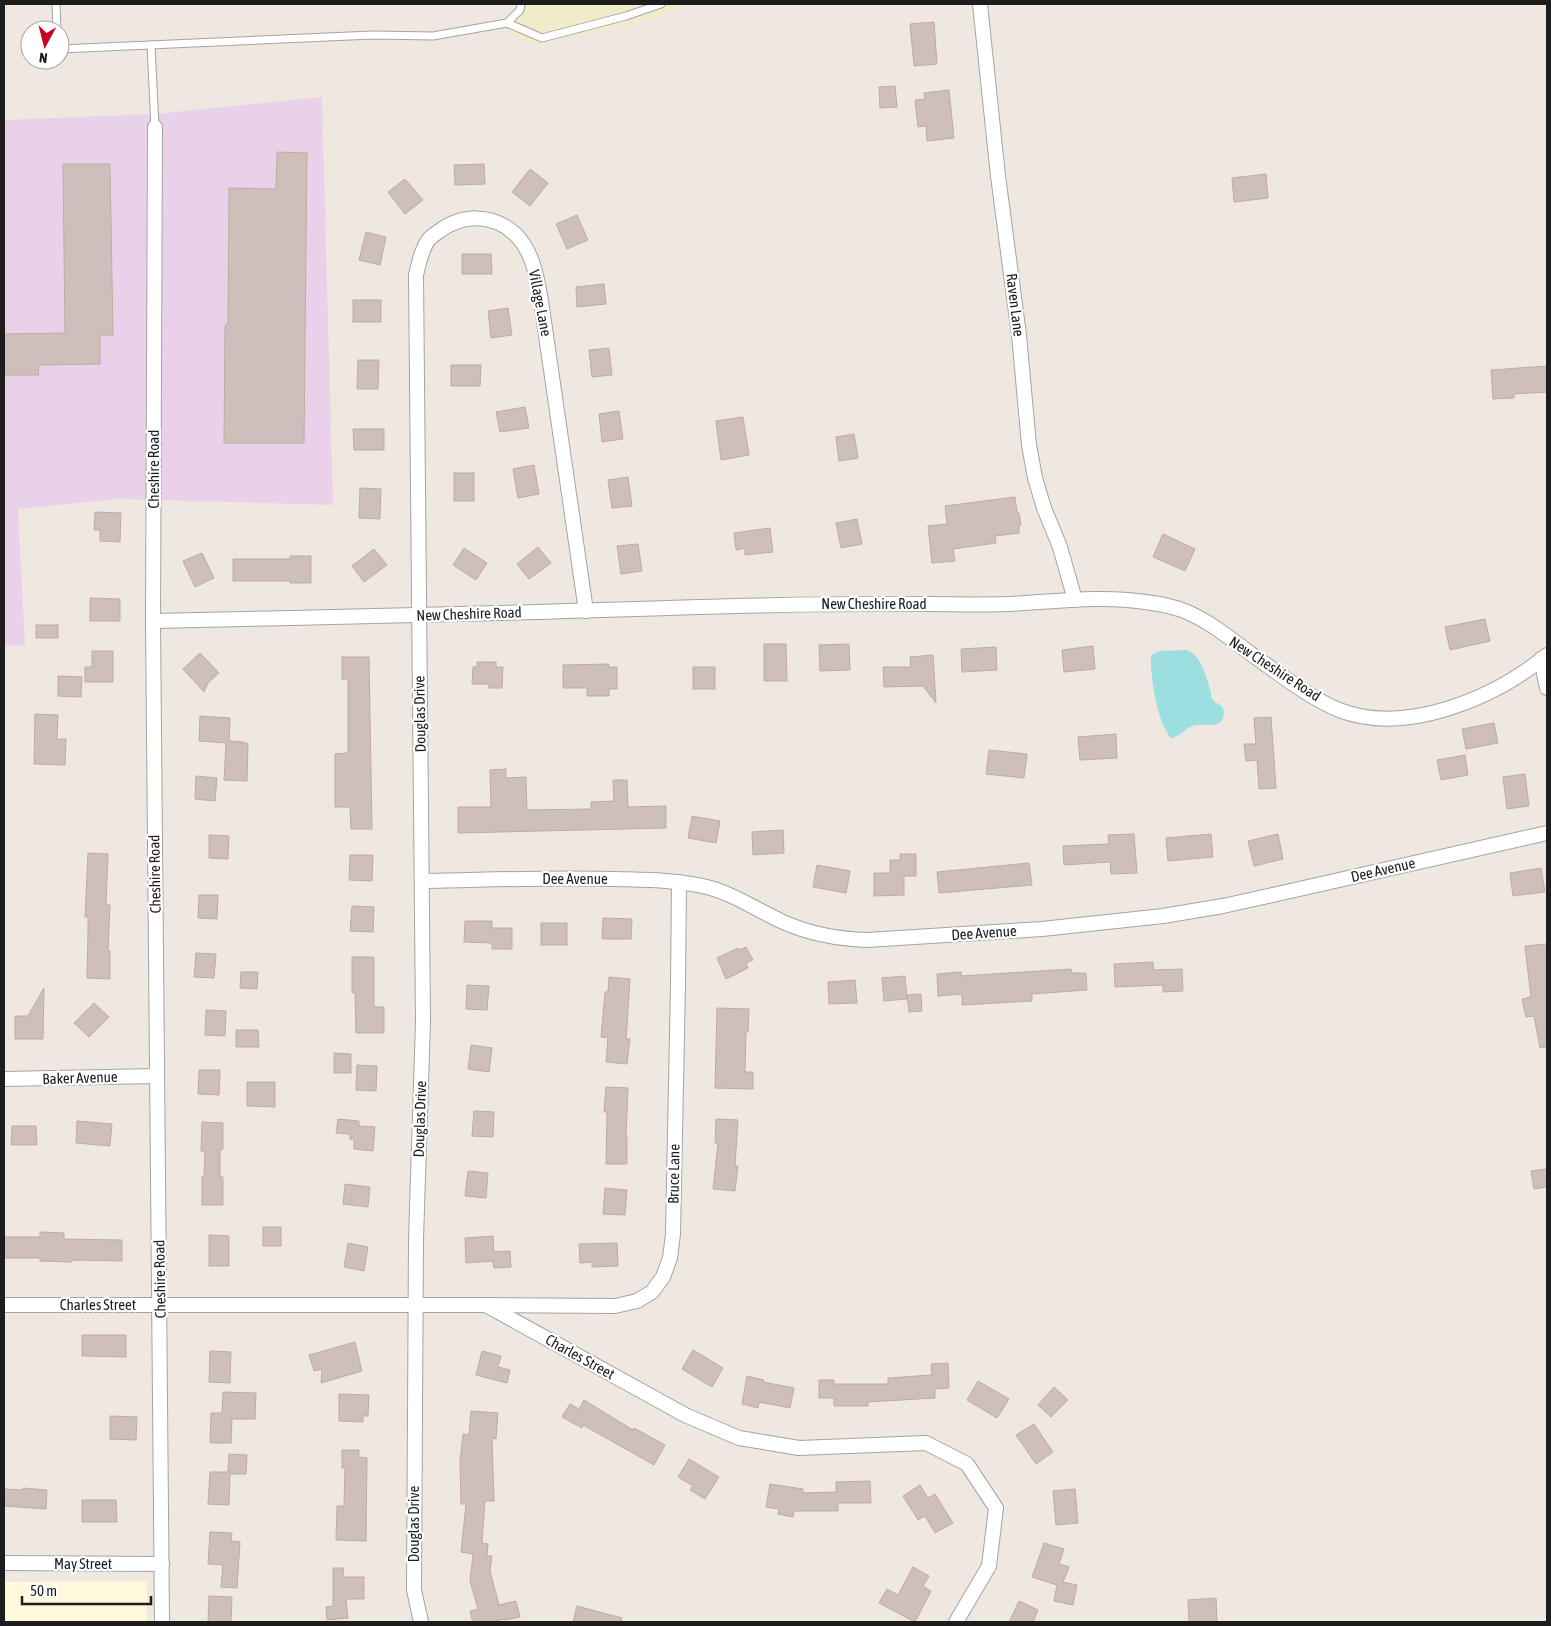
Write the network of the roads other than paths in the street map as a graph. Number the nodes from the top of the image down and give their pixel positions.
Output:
1 (56, 4) edge
2 (521, 4) edge
3 (661, 4) edge
4 (980, 4) edge
5 (57, 20) edge
6 (507, 23) junction
7 (151, 46) junction
8 (70, 48) edge
9 (155, 127) joint
10 (1075, 600) junction
11 (586, 610) junction
12 (419, 616) junction
13 (153, 621) junction
14 (1544, 657) edge
15 (1547, 688) edge
16 (1547, 833) edge
17 (422, 881) junction
18 (678, 882) junction
19 (157, 1076) junction
20 (4, 1080) edge
21 (415, 1304) junction
22 (4, 1305) edge
23 (160, 1305) junction
24 (486, 1305) junction
25 (11, 1564) edge
26 (162, 1564) junction
27 (162, 1622) edge
28 (421, 1622) edge
29 (956, 1622) edge

1 - 5 lane
2 - 6 lane
3 - 6 lane
4 - 10 street, Raven Lane
6 - 7 lane
7 - 8 lane
7 - 9 lane
9 - 13 street, Cheshire Road
10 - 11 street, New Cheshire Road
10 - 14 street, New Cheshire Road
11 - 12 street, New Cheshire Road
11 - 12 street, Village Lane
12 - 13 street, New Cheshire Road
12 - 17 street, Douglas Drive
13 - 19 street, Cheshire Road
14 - 15 street
16 - 18 street, Dee Avenue
17 - 18 street, Dee Avenue
17 - 21 street, Douglas Drive
18 - 24 street, Bruce Lane
19 - 20 street, Baker Avenue
19 - 23 street, Cheshire Road
21 - 23 street, Charles Street
21 - 24 street, Charles Street
21 - 28 street, Douglas Drive
22 - 23 street, Charles Street
23 - 26 street, Cheshire Road
24 - 29 street, Charles Street
25 - 26 street, May Street
26 - 27 street, Cheshire Road

